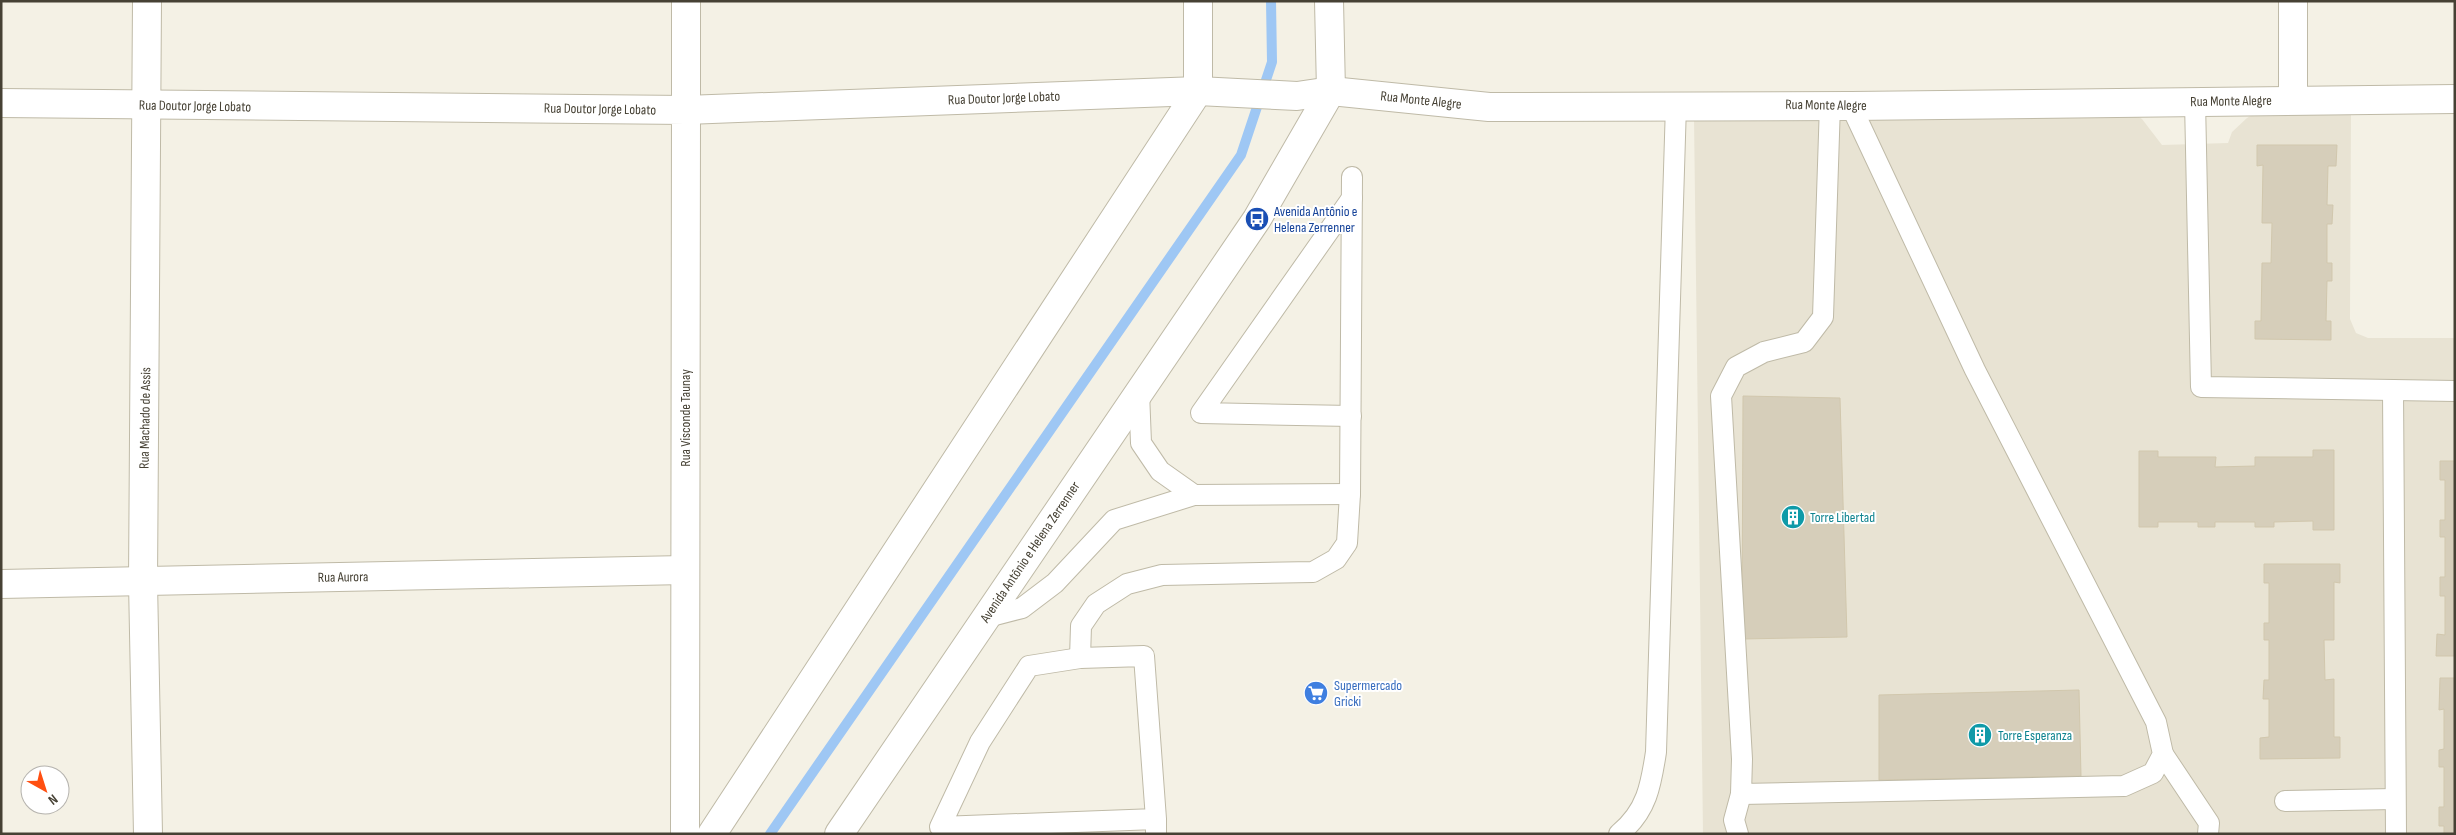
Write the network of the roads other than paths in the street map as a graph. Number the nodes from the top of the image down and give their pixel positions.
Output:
1 (147, 1) edge
2 (686, 1) edge
3 (1198, 1) edge
4 (1329, 1) edge
5 (2293, 1) edge
6 (1198, 91) junction
7 (1331, 92) junction
8 (2455, 99) edge
9 (2294, 100) junction
10 (2195, 101) junction
11 (1, 103) edge
12 (148, 105) junction
13 (1676, 105) junction
14 (1841, 105) junction
15 (686, 110) junction
16 (1352, 177) dead end
17 (1352, 198) junction
18 (2392, 390) junction
19 (2455, 391) edge
20 (1139, 392) junction
21 (1351, 416) junction
22 (1350, 494) junction
23 (1194, 495) junction
24 (685, 570) junction
25 (143, 582) junction
26 (1, 584) edge
27 (987, 616) junction
28 (1080, 658) junction
29 (2163, 754) junction
30 (1741, 794) junction
31 (2395, 799) junction
32 (2285, 801) dead end
33 (1156, 826) edge
34 (148, 834) edge
35 (685, 834) edge
36 (712, 834) edge
37 (839, 834) edge
38 (1619, 834) edge
39 (1738, 834) edge
40 (2208, 834) edge
41 (2396, 834) edge

1 - 12 street, Rua Machado de Assis
2 - 15 street, Rua Visconde Taunay
3 - 6 street
4 - 7 street
5 - 9 street
6 - 7 street, Rua Monte Alegre
6 - 15 street, Rua Doutor Jorge Lobato
6 - 36 street
7 - 13 street, Rua Monte Alegre
7 - 20 street, Avenida Antônio e Helena Zerrenner
8 - 9 street, Rua Monte Alegre
9 - 10 street, Rua Monte Alegre
10 - 14 street, Rua Monte Alegre
10 - 18 lane
11 - 12 street, Rua Doutor Jorge Lobato
12 - 15 street, Rua Doutor Jorge Lobato
12 - 25 street, Rua Machado de Assis
13 - 14 street, Rua Monte Alegre
13 - 38 lane
14 - 29 lane
14 - 30 lane
15 - 24 street, Rua Visconde Taunay
16 - 17 lane
17 - 21 lane
17 - 21 lane
18 - 19 lane
18 - 31 lane
20 - 23 lane
20 - 27 street, Avenida Antônio e Helena Zerrenner
21 - 22 lane
22 - 23 lane
22 - 28 lane
23 - 27 lane
24 - 25 street, Rua Aurora
24 - 35 street, Rua Visconde Taunay
25 - 26 street, Rua Aurora
25 - 34 street, Rua Machado de Assis
27 - 37 street, Avenida Antônio e Helena Zerrenner
28 - 33 lane
28 - 33 lane
29 - 30 lane
29 - 40 lane
30 - 39 lane
31 - 32 lane
31 - 41 lane

